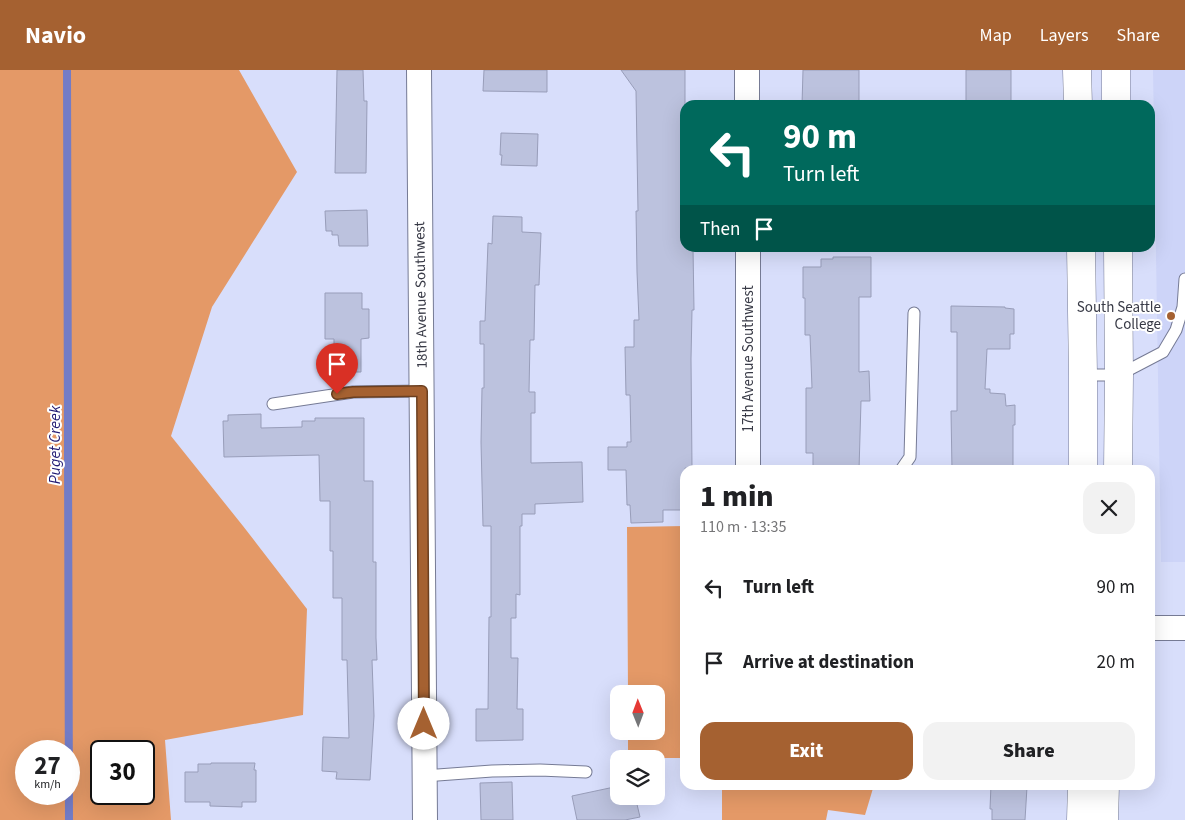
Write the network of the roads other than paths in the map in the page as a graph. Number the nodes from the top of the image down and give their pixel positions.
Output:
1 (419, 70) edge
2 (747, 70) edge
3 (1077, 70) edge
4 (1116, 70) edge
5 (747, 100) edge
6 (1078, 100) edge
7 (1116, 100) edge
8 (748, 252) edge
9 (1081, 252) edge
10 (1118, 252) edge
11 (1185, 278) edge
12 (914, 313) dead end
13 (1083, 374) junction
14 (1119, 375) junction
15 (422, 391) junction
16 (273, 404) dead end
17 (748, 465) edge
18 (904, 465) edge
19 (1083, 465) edge
20 (1118, 465) edge
21 (1155, 628) edge
22 (1185, 628) edge
23 (586, 772) dead end
24 (424, 776) junction
25 (1082, 790) edge
26 (1105, 790) edge
27 (425, 820) edge
28 (1081, 820) edge
29 (1104, 820) edge

1 - 15 street, 18th Avenue Southwest
2 - 5 street
3 - 6 street
4 - 7 street
8 - 17 street, 17th Avenue Southwest
9 - 13 street
10 - 14 street
11 - 14 lane
12 - 18 lane
13 - 14 lane
13 - 19 street
14 - 20 street
15 - 16 lane
15 - 24 street, 18th Avenue Southwest
21 - 22 street
23 - 24 lane
24 - 27 street, 18th Avenue Southwest
25 - 28 street
26 - 29 street

